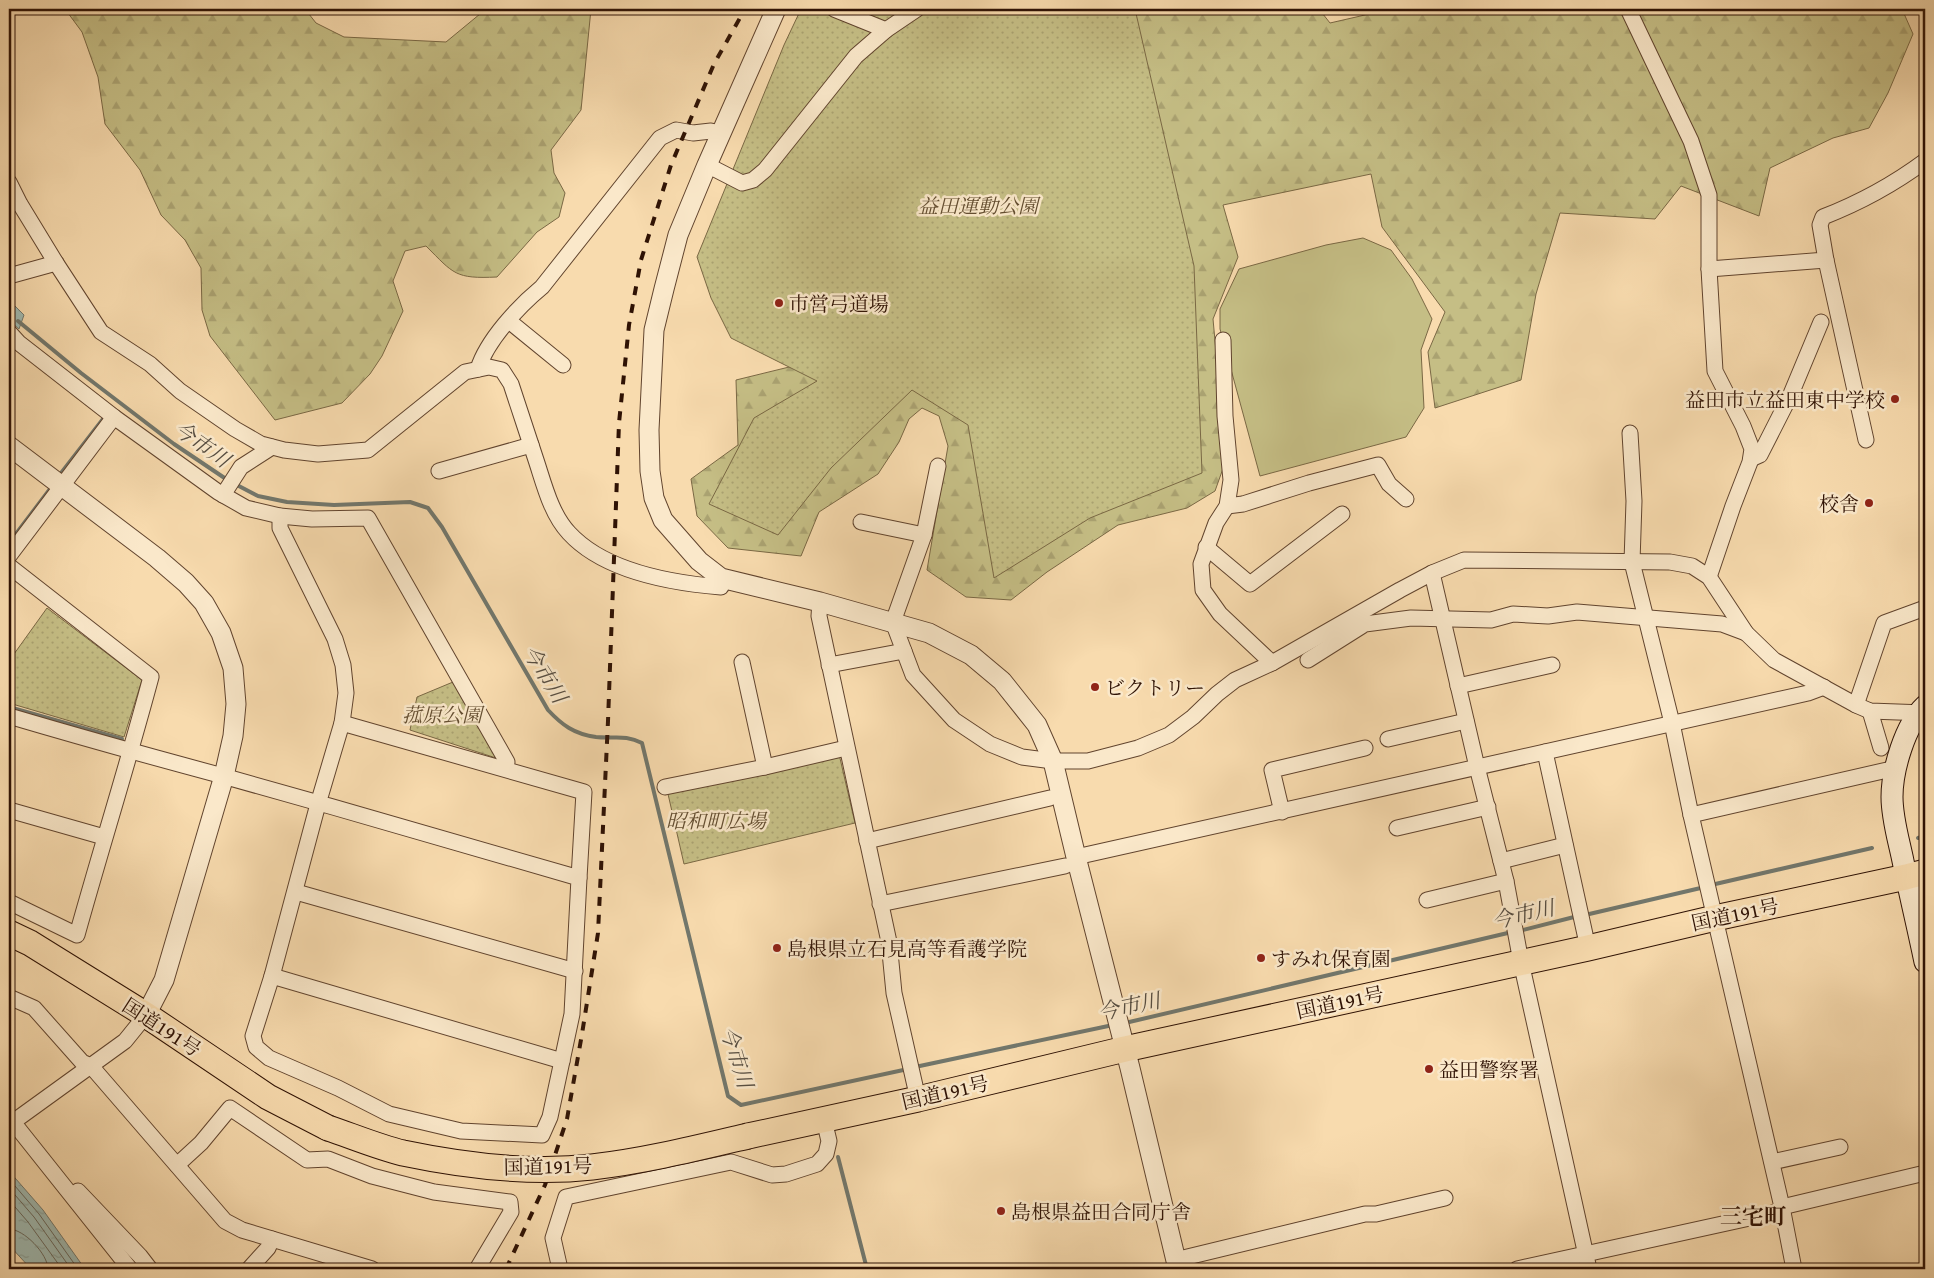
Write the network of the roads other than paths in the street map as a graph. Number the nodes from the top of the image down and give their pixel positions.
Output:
1 (776, 9) edge
2 (834, 9) edge
3 (917, 9) edge
4 (1628, 9) edge
5 (886, 30) junction
6 (721, 132) junction
7 (1925, 161) edge
8 (706, 165) junction
9 (9, 182) edge
10 (1826, 260) junction
11 (56, 263) junction
12 (1709, 269) junction
13 (9, 276) edge
14 (509, 321) junction
15 (1821, 322) dead end
16 (9, 332) edge
17 (1223, 340) dead end
18 (563, 365) dead end
19 (478, 368) junction
20 (114, 417) junction
21 (1630, 433) dead end
22 (1866, 440) dead end
23 (531, 445) junction
24 (9, 446) edge
25 (272, 447) junction
26 (1751, 459) junction
27 (938, 466) dead end
28 (439, 472) dead end
29 (61, 486) junction
30 (224, 492) junction
31 (1406, 499) dead end
32 (1227, 506) junction
33 (1342, 514) dead end
34 (280, 516) junction
35 (861, 522) dead end
36 (924, 535) junction
37 (1206, 547) junction
38 (9, 556) edge
39 (1632, 562) junction
40 (9, 566) edge
41 (1432, 573) junction
42 (1709, 577) junction
43 (721, 578) junction
44 (820, 602) junction
45 (1925, 608) edge
46 (1442, 619) junction
47 (1646, 619) junction
48 (894, 622) junction
49 (1746, 633) junction
50 (904, 651) junction
51 (1308, 660) dead end
52 (742, 662) dead end
53 (1272, 663) junction
54 (1552, 665) dead end
55 (829, 666) junction
56 (1458, 686) junction
57 (1824, 687) junction
58 (1856, 705) junction
59 (1923, 710) edge
60 (1870, 711) junction
61 (9, 716) edge
62 (1466, 721) junction
63 (342, 723) junction
64 (1672, 723) junction
65 (1388, 739) dead end
66 (846, 748) junction
67 (1365, 748) dead end
68 (1881, 748) dead end
69 (131, 752) junction
70 (1545, 752) junction
71 (1053, 762) junction
72 (765, 767) junction
73 (1477, 767) junction
74 (1896, 768) junction
75 (506, 769) junction
76 (224, 776) junction
77 (665, 787) dead end
78 (1050, 798) dead end
79 (318, 804) junction
80 (1488, 807) junction
81 (9, 810) edge
82 (1282, 812) junction
83 (1690, 815) junction
84 (1397, 828) dead end
85 (104, 837) junction
86 (867, 841) junction
87 (1565, 845) junction
88 (1501, 860) junction
89 (1070, 861) junction
90 (1916, 874) edge
91 (580, 878) junction
92 (1506, 881) junction
93 (296, 892) junction
94 (1427, 900) dead end
95 (9, 902) edge
96 (880, 904) junction
97 (1715, 918) junction
98 (9, 933) edge
99 (1588, 948) junction
100 (1521, 962) junction
101 (1925, 962) edge
102 (575, 971) junction
103 (272, 976) junction
104 (9, 996) edge
105 (146, 1015) junction
106 (1126, 1050) junction
107 (562, 1060) junction
108 (91, 1066) junction
109 (918, 1099) junction
110 (11, 1119) edge
111 (824, 1120) junction
112 (1840, 1147) dead end
113 (1772, 1162) junction
114 (177, 1166) junction
115 (1925, 1173) edge
116 (64, 1188) junction
117 (1444, 1198) dead end
118 (1782, 1207) junction
119 (272, 1239) junction
120 (1585, 1254) junction
121 (1177, 1264) edge
122 (130, 1269) edge
123 (150, 1269) edge
124 (250, 1269) edge
125 (372, 1269) edge
126 (477, 1269) edge
127 (560, 1269) edge
128 (1517, 1269) edge
129 (1589, 1269) edge
130 (1794, 1269) edge

1 - 6 street
2 - 5 street
3 - 5 street
4 - 12 street
5 - 8 street
6 - 8 street
6 - 14 street
7 - 10 street
8 - 43 street
9 - 11 street
10 - 12 street
10 - 22 street
11 - 13 street
11 - 25 street
12 - 26 street
14 - 18 street
14 - 19 street
15 - 26 street
16 - 20 street
17 - 32 street
19 - 23 street
19 - 25 street
20 - 29 street
20 - 30 street
21 - 39 street
23 - 28 street
23 - 43 street
24 - 29 street
25 - 30 street
26 - 42 street
27 - 36 street
29 - 38 street
29 - 76 street
30 - 34 street
31 - 32 street
32 - 37 street
33 - 37 street
34 - 63 street
34 - 75 street
35 - 36 street
36 - 48 street
37 - 53 street
39 - 41 street
39 - 42 street
39 - 47 street
40 - 69 street
41 - 46 street
41 - 53 street
42 - 49 street
43 - 44 street
44 - 48 street
44 - 55 street
45 - 58 street
46 - 47 street
46 - 51 street
46 - 56 street
47 - 49 street
47 - 64 street
48 - 50 street
48 - 71 street
49 - 57 street
50 - 55 street
50 - 71 street
52 - 72 street
53 - 71 street
54 - 56 street
55 - 66 street
56 - 62 street
57 - 58 street
57 - 64 street
58 - 60 street
59 - 60 street
59 - 74 main road
60 - 68 street
61 - 69 street
62 - 65 street
62 - 73 street
63 - 75 street
63 - 79 street
64 - 70 street
64 - 83 street
66 - 72 street
66 - 86 street
67 - 82 street
69 - 76 street
69 - 85 street
70 - 73 street
70 - 87 street
71 - 89 street
72 - 77 street
73 - 80 street
73 - 82 street
74 - 83 street
74 - 90 main road
75 - 91 street
76 - 79 street
76 - 105 street
78 - 86 street
79 - 91 street
79 - 93 street
80 - 84 street
80 - 88 street
81 - 85 street
82 - 89 street
83 - 97 street
85 - 95 street
86 - 96 street
87 - 88 street
87 - 99 street
88 - 92 street
89 - 96 street
89 - 106 street
90 - 97 highway, 国道191号
90 - 101 main road
91 - 102 street
92 - 94 street
92 - 100 street
93 - 102 street
93 - 103 street
96 - 109 street
97 - 99 highway, 国道191号
97 - 113 street
98 - 105 highway, 国道191号
99 - 100 highway, 国道191号
100 - 106 highway, 国道191号
100 - 120 street
102 - 107 street
103 - 107 street
103 - 107 street
104 - 108 street
105 - 108 street
105 - 111 highway, 国道191号, bridge
106 - 109 highway, 国道191号
106 - 121 street
108 - 110 street
108 - 114 street
109 - 111 highway, 国道191号
110 - 116 street
111 - 127 street
112 - 113 street
113 - 118 street
114 - 119 street
114 - 126 street
115 - 118 street
116 - 122 street
116 - 123 street
117 - 121 street
118 - 120 street
118 - 130 street
119 - 124 street
119 - 125 street
120 - 128 street
120 - 129 street

